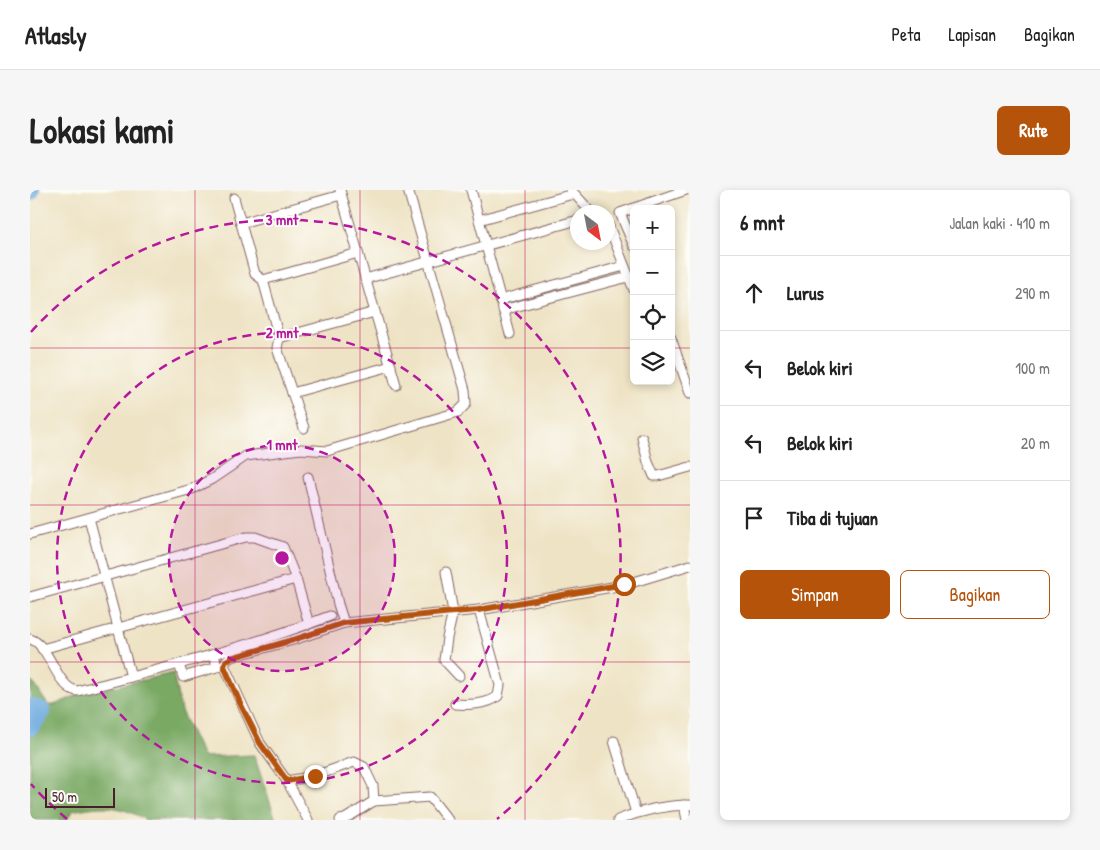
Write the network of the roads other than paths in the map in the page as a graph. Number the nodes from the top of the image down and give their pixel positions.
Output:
1 (408, 190) edge
2 (471, 190) edge
3 (686, 190) edge
4 (572, 192) edge
5 (340, 193) edge
6 (234, 198) dead end
7 (584, 205) edge
8 (643, 205) edge
9 (630, 210) edge
10 (479, 220) junction
11 (570, 222) edge
12 (241, 223) junction
13 (630, 237) edge
14 (615, 242) edge
15 (486, 246) junction
16 (358, 253) junction
17 (428, 262) junction
18 (624, 266) junction
19 (628, 277) junction
20 (365, 278) junction
21 (263, 280) junction
22 (630, 281) edge
23 (564, 282) junction
24 (567, 293) junction
25 (500, 300) junction
26 (503, 310) junction
27 (375, 312) junction
28 (510, 334) dead end
29 (280, 338) junction
30 (672, 340) edge
31 (391, 366) junction
32 (396, 385) dead end
33 (292, 393) junction
34 (690, 393) edge
35 (304, 428) dead end
36 (642, 438) dead end
37 (690, 467) edge
38 (308, 477) dead end
39 (89, 518) junction
40 (30, 534) edge
41 (690, 565) edge
42 (446, 572) dead end
43 (104, 576) junction
44 (296, 579) junction
45 (30, 596) edge
46 (478, 610) junction
47 (453, 612) junction
48 (330, 616) dead end
49 (344, 623) junction
50 (309, 624) junction
51 (118, 629) junction
52 (30, 639) edge
53 (42, 650) junction
54 (214, 654) junction
55 (179, 664) junction
56 (459, 676) dead end
57 (131, 677) junction
58 (455, 704) dead end
59 (614, 741) dead end
60 (287, 781) junction
61 (374, 802) junction
62 (687, 805) edge
63 (636, 813) junction
64 (308, 820) edge
65 (340, 820) edge
66 (448, 820) edge
67 (618, 820) edge
68 (687, 820) edge

1 - 17 street
2 - 10 street
3 - 8 street
4 - 7 street
4 - 10 street
5 - 12 street
5 - 16 street
6 - 12 street
9 - 13 street
10 - 15 street
11 - 15 street
12 - 21 street
14 - 18 street
15 - 17 street
15 - 25 street
16 - 20 street
16 - 21 street
17 - 20 street
17 - 39 street
18 - 19 street
18 - 23 street
19 - 22 street
19 - 24 street
20 - 27 street
21 - 29 street
23 - 24 street
23 - 25 street
24 - 26 street
25 - 26 street
26 - 28 street
27 - 29 street
27 - 31 street
29 - 33 street
30 - 34 street
31 - 32 street
31 - 33 street
33 - 35 street
36 - 37 street
38 - 49 street
39 - 40 street
39 - 43 street
41 - 46 street
42 - 47 street
43 - 44 street
43 - 45 street
43 - 51 street
44 - 50 street
44 - 51 street
46 - 47 street
46 - 58 street
47 - 49 street
47 - 56 street
48 - 50 street
49 - 60 street
50 - 54 street
51 - 53 street
51 - 57 street
52 - 53 street
53 - 57 street
54 - 55 street
54 - 55 street
55 - 57 street
59 - 63 street
60 - 61 street
60 - 64 street
61 - 65 street
61 - 66 street
62 - 63 street
62 - 68 street
63 - 67 street

